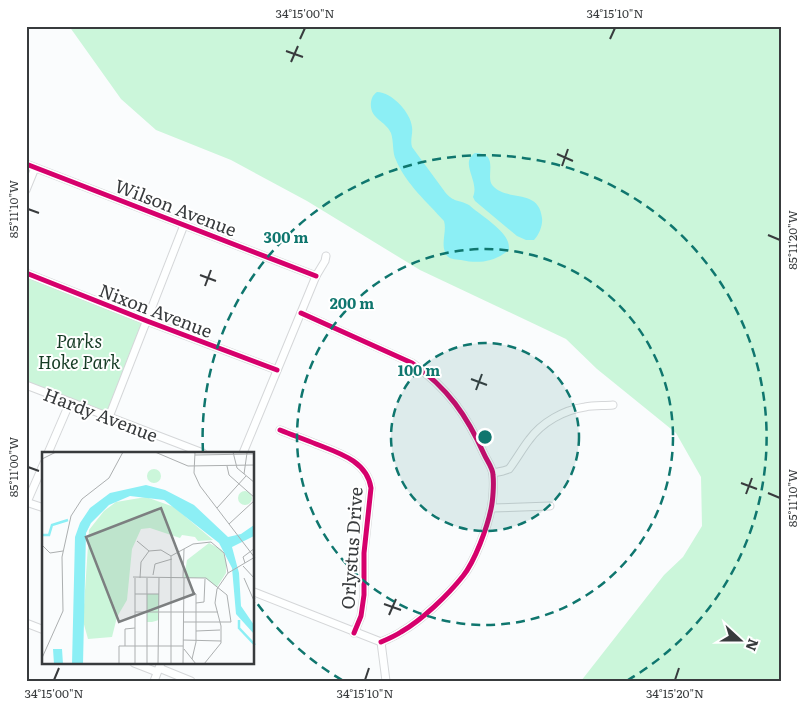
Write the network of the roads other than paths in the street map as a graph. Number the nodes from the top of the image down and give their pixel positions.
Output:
1 (26, 164) edge
2 (36, 168) junction
3 (26, 190) edge
4 (184, 225) junction
5 (326, 256) dead end
6 (26, 273) edge
7 (316, 276) junction
8 (301, 313) junction
9 (147, 322) junction
10 (277, 370) junction
11 (26, 385) edge
12 (70, 402) junction
13 (613, 405) dead end
14 (110, 417) junction
15 (280, 430) dead end
16 (48, 452) edge
17 (200, 452) edge
18 (244, 452) edge
19 (42, 468) edge
20 (493, 473) junction
21 (27, 502) edge
22 (550, 506) dead end
23 (42, 507) edge
24 (492, 508) junction
25 (255, 592) edge
26 (26, 624) edge
27 (42, 629) edge
28 (354, 633) junction
29 (381, 642) junction
30 (139, 664) edge
31 (159, 668) edge
32 (154, 681) edge
33 (191, 681) edge
34 (386, 681) edge

1 - 2 street, Wilson Avenue
2 - 3 street
2 - 4 street, Wilson Avenue
4 - 7 street, Wilson Avenue
4 - 9 street
5 - 7 street
6 - 9 street, Nixon Avenue
7 - 8 street
8 - 10 street
8 - 20 street
9 - 10 street, Nixon Avenue
9 - 14 street
10 - 18 street
11 - 12 street, Hardy Avenue
12 - 14 street, Hardy Avenue
12 - 16 street
13 - 20 street
14 - 17 street, Hardy Avenue
15 - 28 street, Orlystus Drive
19 - 21 street
20 - 24 street
21 - 23 street
22 - 24 street
24 - 29 street
25 - 28 street
26 - 27 street
28 - 29 street
29 - 34 street
30 - 31 street
31 - 32 street
31 - 33 street

